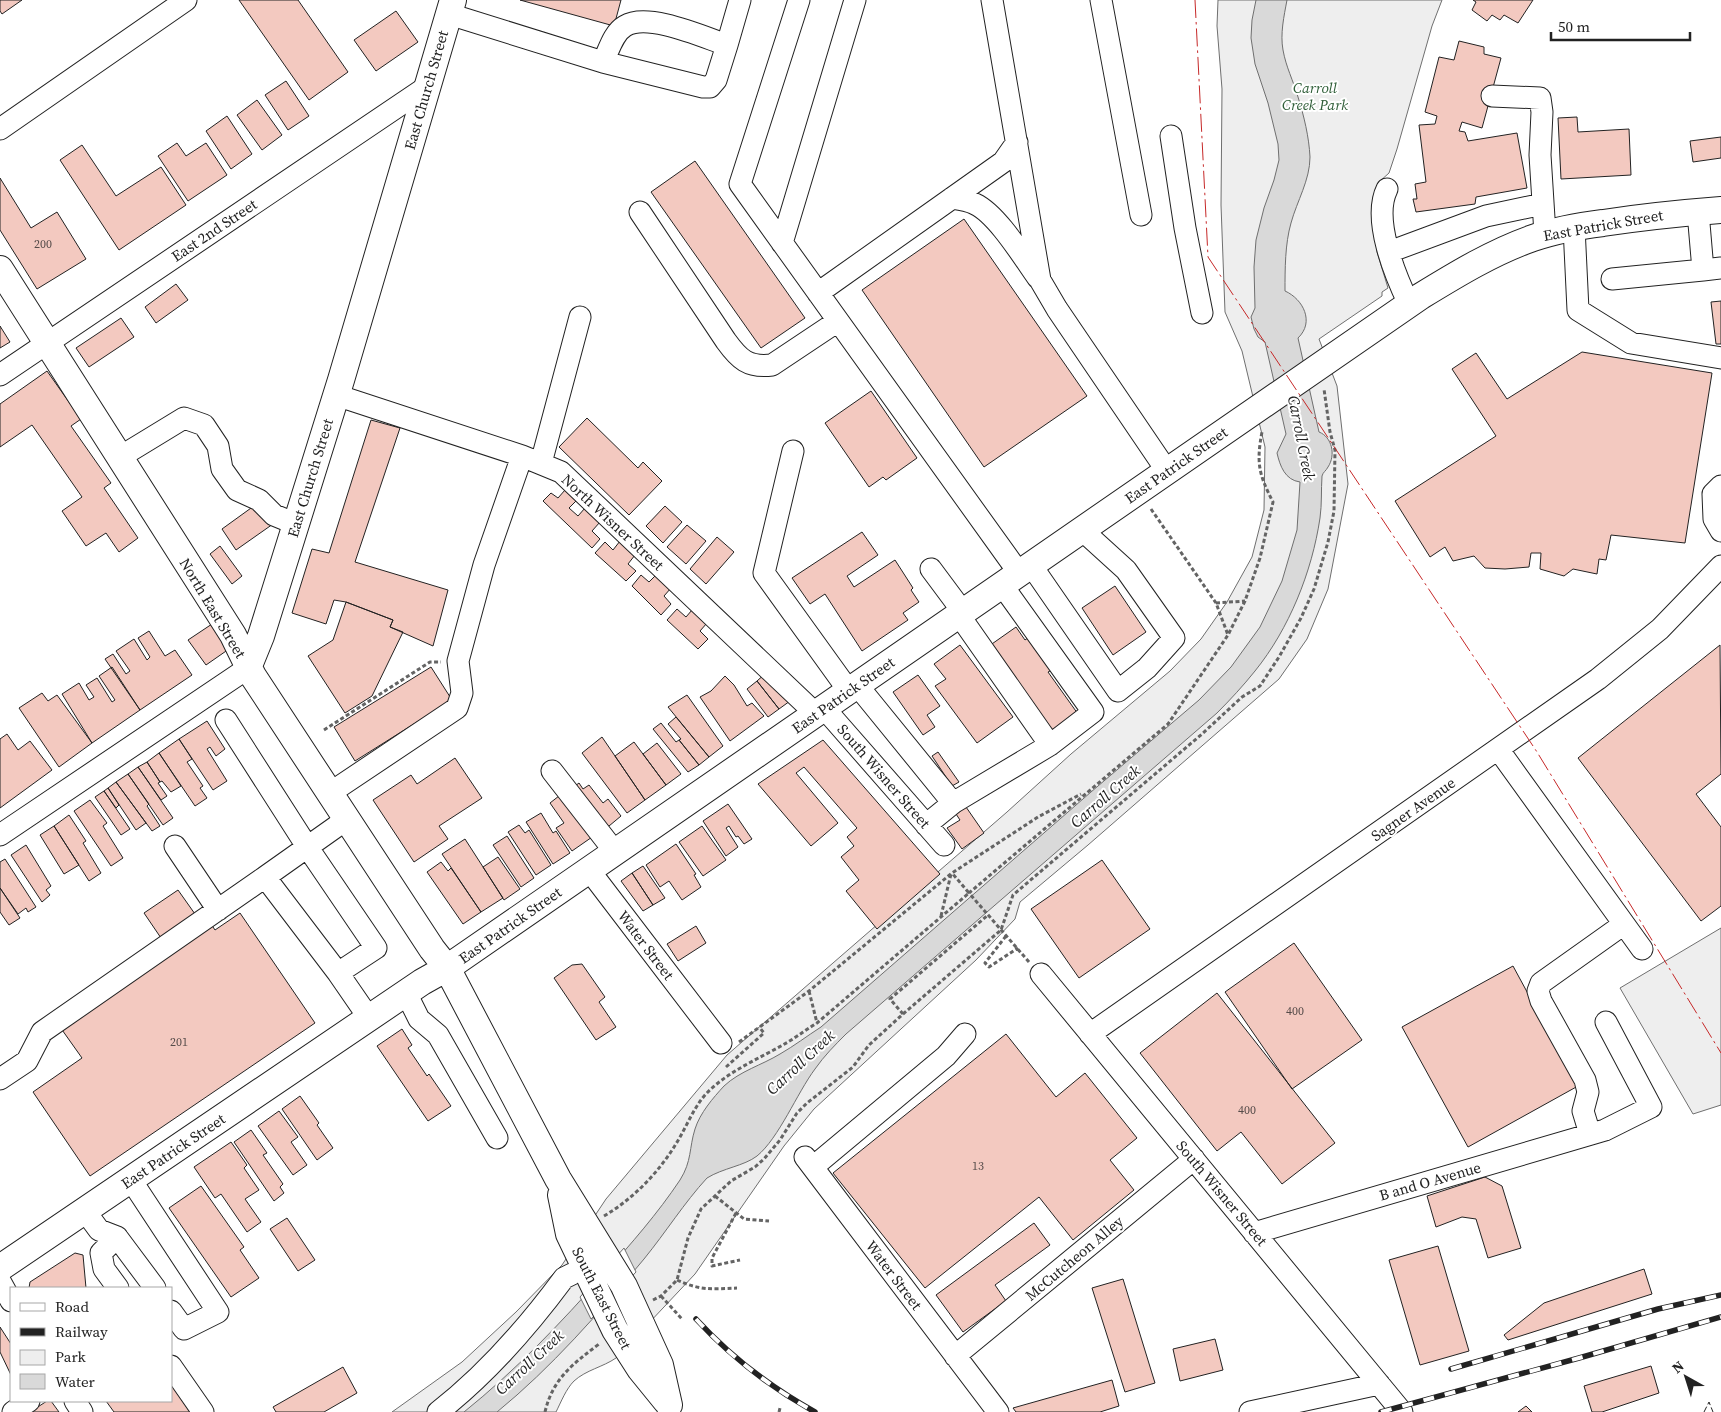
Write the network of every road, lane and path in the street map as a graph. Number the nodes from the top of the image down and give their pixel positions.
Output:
1 (186, 0) edge
2 (740, 0) edge
3 (799, 0) edge
4 (855, 0) edge
5 (992, 0) edge
6 (1101, 0) edge
7 (451, 7) edge
8 (727, 45) junction
9 (603, 62) junction
10 (428, 86) junction
11 (1492, 96) dead end
12 (0, 129) edge
13 (1171, 136) dead end
14 (1017, 142) junction
15 (1387, 188) dead end
16 (952, 198) junction
17 (1543, 204) junction
18 (1710, 210) edge
19 (640, 212) dead end
20 (1140, 215) dead end
21 (1574, 227) junction
22 (1545, 234) junction
23 (782, 243) junction
24 (1389, 252) junction
25 (0, 269) edge
26 (1712, 269) edge
27 (1612, 278) dead end
28 (1040, 280) junction
29 (818, 292) junction
30 (1409, 304) junction
31 (1202, 313) dead end
32 (580, 317) dead end
33 (838, 321) junction
34 (47, 343) junction
35 (1721, 358) edge
36 (0, 374) edge
37 (1316, 379) junction
38 (336, 396) junction
39 (793, 451) dead end
40 (120, 457) junction
41 (531, 460) junction
42 (1167, 471) junction
43 (1721, 486) edge
44 (1150, 506) dead end
45 (296, 524) junction
46 (1082, 530) junction
47 (1721, 531) edge
48 (1721, 566) edge
49 (932, 569) dead end
50 (1018, 575) junction
51 (1245, 600) dead end
52 (1216, 603) junction
53 (961, 614) junction
54 (1228, 635) dead end
55 (458, 661) junction
56 (248, 668) junction
57 (853, 688) junction
58 (1118, 691) junction
59 (820, 711) junction
60 (1093, 712) junction
61 (226, 720) dead end
62 (324, 730) dead end
63 (1050, 745) junction
64 (1498, 749) junction
65 (552, 771) dead end
66 (330, 792) junction
67 (1086, 792) dead end
68 (953, 803) junction
69 (347, 819) junction
70 (926, 825) junction
71 (0, 835) edge
72 (944, 845) dead end
73 (175, 846) dead end
74 (308, 848) junction
75 (615, 852) junction
76 (589, 870) junction
77 (952, 873) junction
78 (265, 877) junction
79 (969, 893) junction
80 (213, 914) junction
81 (988, 915) junction
82 (940, 918) junction
83 (1624, 924) junction
84 (1001, 930) junction
85 (1006, 936) junction
86 (1642, 949) dead end
87 (447, 968) junction
88 (338, 973) junction
89 (1041, 974) dead end
90 (809, 992) junction
91 (406, 993) junction
92 (904, 1014) junction
93 (369, 1018) junction
94 (1606, 1022) dead end
95 (817, 1023) junction
96 (760, 1028) junction
97 (965, 1034) dead end
98 (1090, 1034) junction
99 (726, 1045) joint
100 (731, 1074) junction
101 (0, 1079) edge
102 (1598, 1132) junction
103 (497, 1138) dead end
104 (1194, 1159) junction
105 (558, 1179) junction
106 (131, 1180) junction
107 (715, 1196) junction
108 (85, 1211) junction
109 (736, 1213) junction
110 (601, 1217) dead end
111 (769, 1221) dead end
112 (1254, 1233) junction
113 (118, 1237) junction
114 (740, 1260) dead end
115 (0, 1268) edge
116 (581, 1277) junction
117 (677, 1280) junction
118 (0, 1281) edge
119 (117, 1287) edge
120 (153, 1287) edge
121 (737, 1288) dead end
122 (661, 1296) junction
123 (10, 1299) edge
124 (652, 1301) dead end
125 (172, 1312) edge
126 (682, 1319) dead end
127 (603, 1340) dead end
128 (955, 1356) junction
129 (172, 1367) edge
130 (1379, 1384) junction
131 (28, 1402) edge
132 (671, 1409) edge
133 (13, 1412) edge
134 (203, 1412) edge
135 (438, 1412) edge
136 (544, 1412) edge
137 (998, 1412) edge
138 (1250, 1412) edge
139 (1402, 1412) edge

1 - 12 street
2 - 8 street
3 - 23 street
4 - 23 street
5 - 14 street
6 - 20 street
7 - 9 street
7 - 10 main road, East Church Street
8 - 9 street
8 - 9 street
10 - 34 street, East 2nd Street
10 - 38 main road, East Church Street
11 - 17 street
13 - 31 street
14 - 16 street
14 - 28 street
15 - 24 street
16 - 28 street
16 - 29 street
17 - 22 street
17 - 24 street
18 - 21 main road, East Patrick Street
18 - 26 street
19 - 33 street
21 - 22 main road, East Patrick Street
21 - 35 street
22 - 30 main road, East Patrick Street
23 - 29 street
24 - 30 street
25 - 34 main road, North East Street
26 - 27 street
28 - 42 street
29 - 33 street
30 - 37 main road, East Patrick Street
32 - 41 street
33 - 50 street
34 - 36 street, East 2nd Street
34 - 40 main road, North East Street
37 - 42 main road, East Patrick Street
37 - 84 path
38 - 41 street, North Wisner Street
38 - 45 main road, East Church Street
39 - 57 street
40 - 45 street
40 - 56 main road, North East Street
41 - 55 street
41 - 59 street, North Wisner Street
42 - 46 main road, East Patrick Street
43 - 47 street
44 - 52 path
45 - 56 main road, East Church Street
46 - 50 main road, East Patrick Street
46 - 58 street
48 - 64 street, Sagner Avenue
49 - 53 street
50 - 53 main road, East Patrick Street
50 - 58 street
50 - 60 street
51 - 52 path
52 - 54 path
53 - 57 main road, East Patrick Street
53 - 63 street
55 - 62 path
55 - 66 street
56 - 66 main road, North East Street
56 - 71 street
57 - 59 main road, East Patrick Street
57 - 68 street
58 - 60 street
59 - 70 street, South Wisner Street
59 - 75 main road, East Patrick Street
60 - 63 street
61 - 74 street
63 - 68 street
64 - 83 street
64 - 98 street, Sagner Avenue
65 - 75 street
66 - 69 main road, North East Street
67 - 77 path
68 - 70 street
69 - 74 street
69 - 87 main road, North East Street
70 - 72 street, South Wisner Street
73 - 80 street
74 - 78 street
74 - 88 street
75 - 76 main road, East Patrick Street
76 - 87 main road, East Patrick Street
76 - 99 street, Water Street
77 - 79 path
77 - 82 path
77 - 90 path
78 - 80 street
78 - 88 street
79 - 81 path
79 - 82 path
80 - 101 street
81 - 84 path
81 - 92 path
82 - 95 path
83 - 86 street
83 - 102 street
84 - 85 path
84 - 92 path
85 - 85 path
87 - 91 main road, East Patrick Street
87 - 105 main road, South East Street
88 - 93 street
89 - 98 street, South Wisner Street
90 - 95 path
90 - 96 path
91 - 93 main road, East Patrick Street
91 - 103 street
92 - 107 path
93 - 106 main road, East Patrick Street
94 - 102 street, B and O Avenue
95 - 100 path
96 - 99 path
96 - 100 path
97 - 128 street, Water Street
98 - 104 street, South Wisner Street
100 - 110 path
102 - 112 street, B and O Avenue
104 - 112 street, South Wisner Street
104 - 128 street, McCutcheon Alley
105 - 116 main road, South East Street
105 - 132 main road, South East Street
106 - 108 main road, East Patrick Street
106 - 125 street
107 - 109 path
107 - 117 path
108 - 113 street
108 - 115 main road, East Patrick Street
109 - 111 path
109 - 114 path
112 - 130 street, South Wisner Street
113 - 119 street
113 - 120 street
116 - 132 main road, South East Street
116 - 135 street
117 - 121 path
117 - 122 path
118 - 123 street
122 - 124 path
122 - 126 path
127 - 136 path
128 - 137 street, Water Street
129 - 134 street
130 - 138 street
130 - 139 street, South Wisner Street
131 - 133 street

